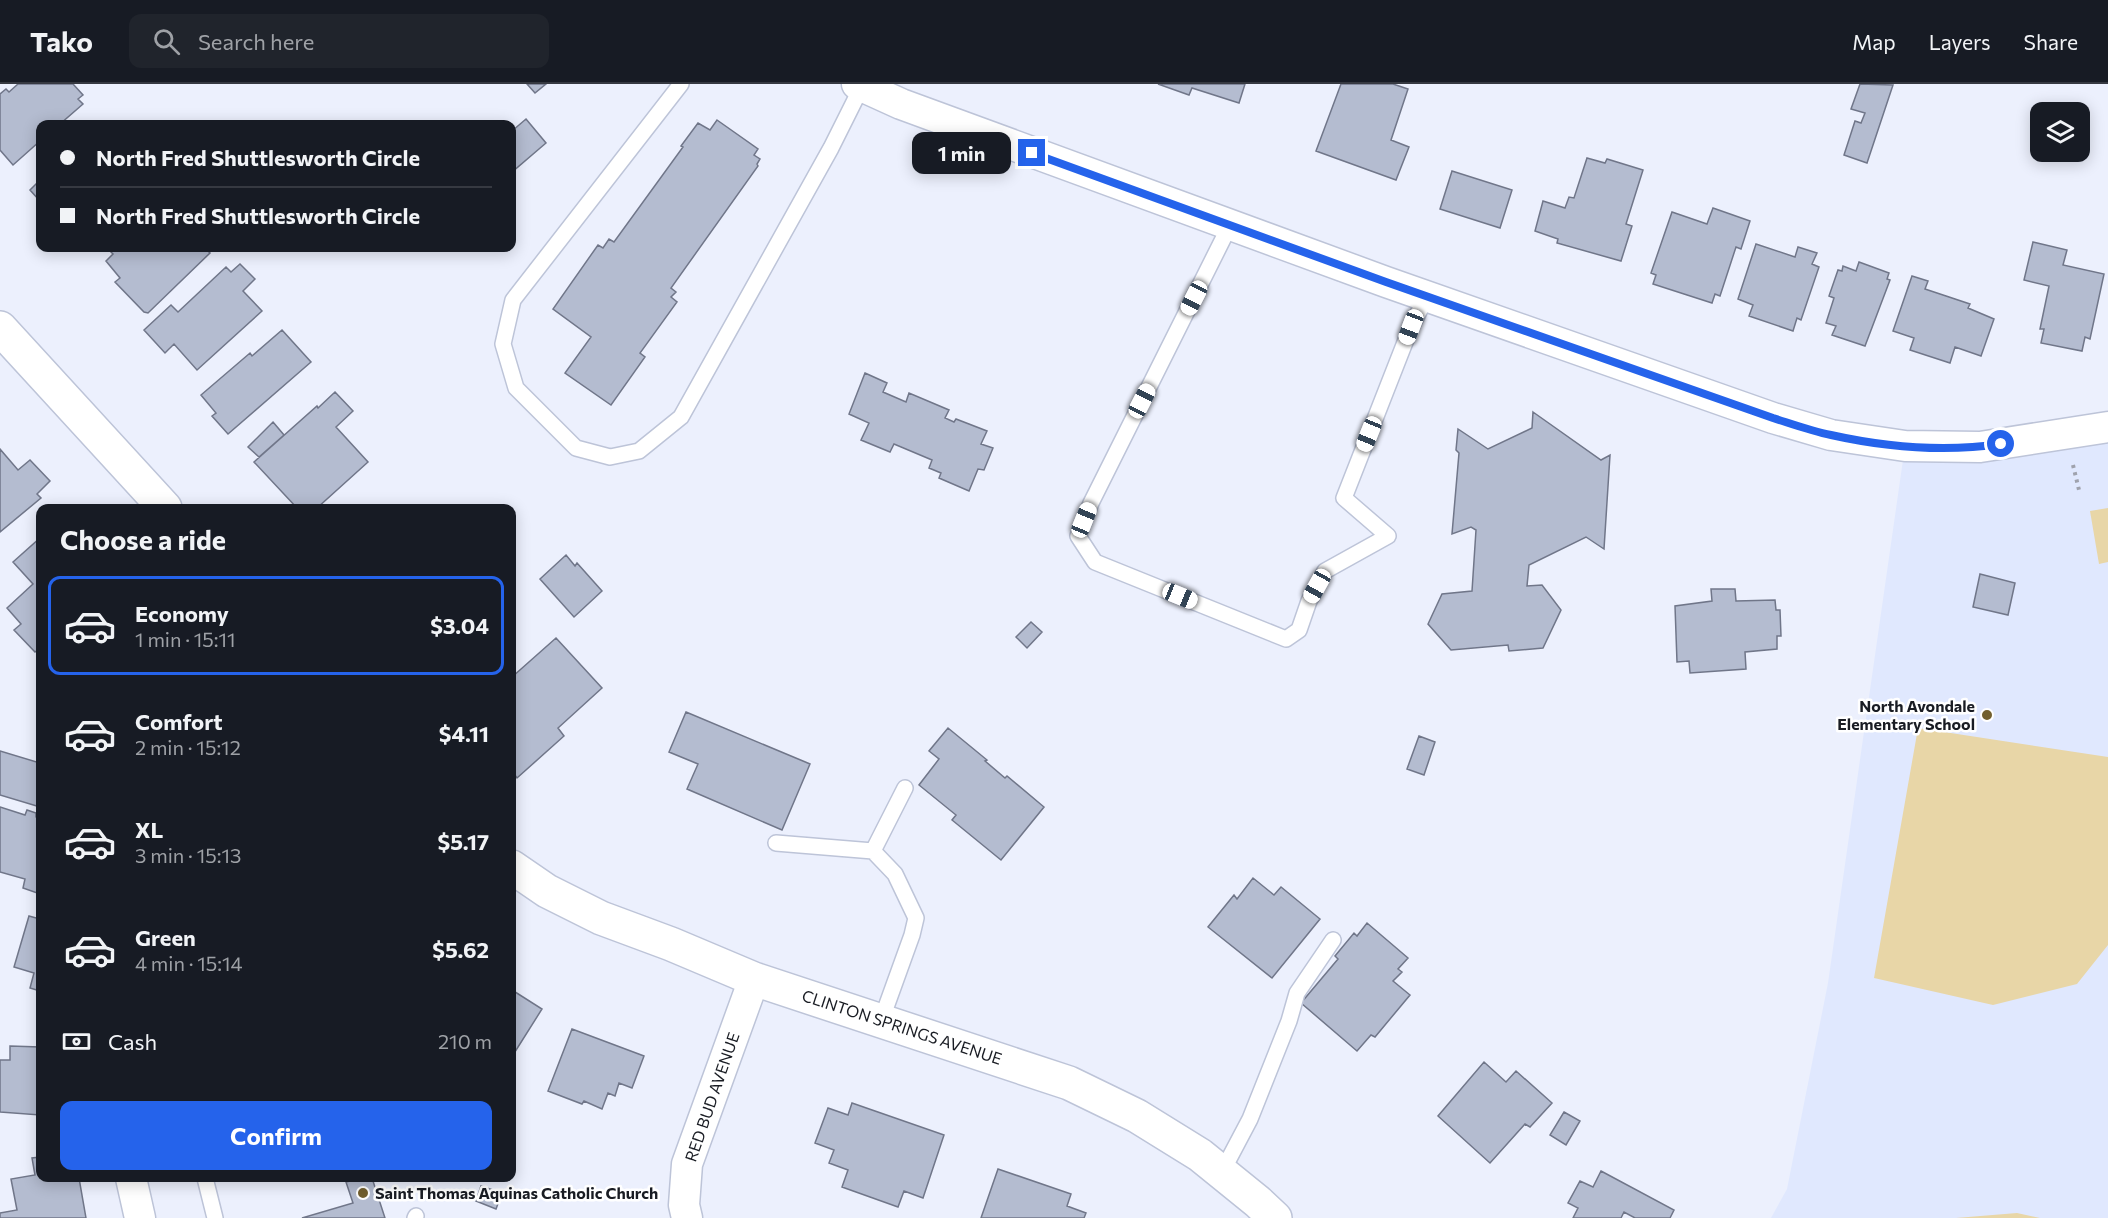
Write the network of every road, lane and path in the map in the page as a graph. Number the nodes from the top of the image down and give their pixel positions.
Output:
1 (681, 84) edge
2 (860, 85) edge
3 (1230, 225) junction
4 (1427, 296) junction
5 (0, 328) edge
6 (2108, 427) edge
7 (161, 504) edge
8 (905, 788) dead end
9 (776, 843) dead end
10 (873, 851) junction
11 (516, 870) edge
12 (1333, 940) dead end
13 (754, 979) junction
14 (881, 1020) junction
15 (1222, 1172) junction
16 (132, 1182) edge
17 (206, 1182) edge
18 (140, 1218) edge
19 (215, 1218) edge
20 (687, 1218) edge
21 (1275, 1218) edge

1 - 2 lane
2 - 3 street
3 - 4 street
3 - 4 lane
4 - 6 street
5 - 7 street
8 - 10 lane
9 - 10 lane
10 - 14 lane
11 - 13 street, CLINTON SPRINGS AVENUE
12 - 15 lane
13 - 14 street, CLINTON SPRINGS AVENUE
13 - 20 street, RED BUD AVENUE
14 - 15 street, CLINTON SPRINGS AVENUE
15 - 21 street, CLINTON SPRINGS AVENUE
16 - 18 street
17 - 19 lane

